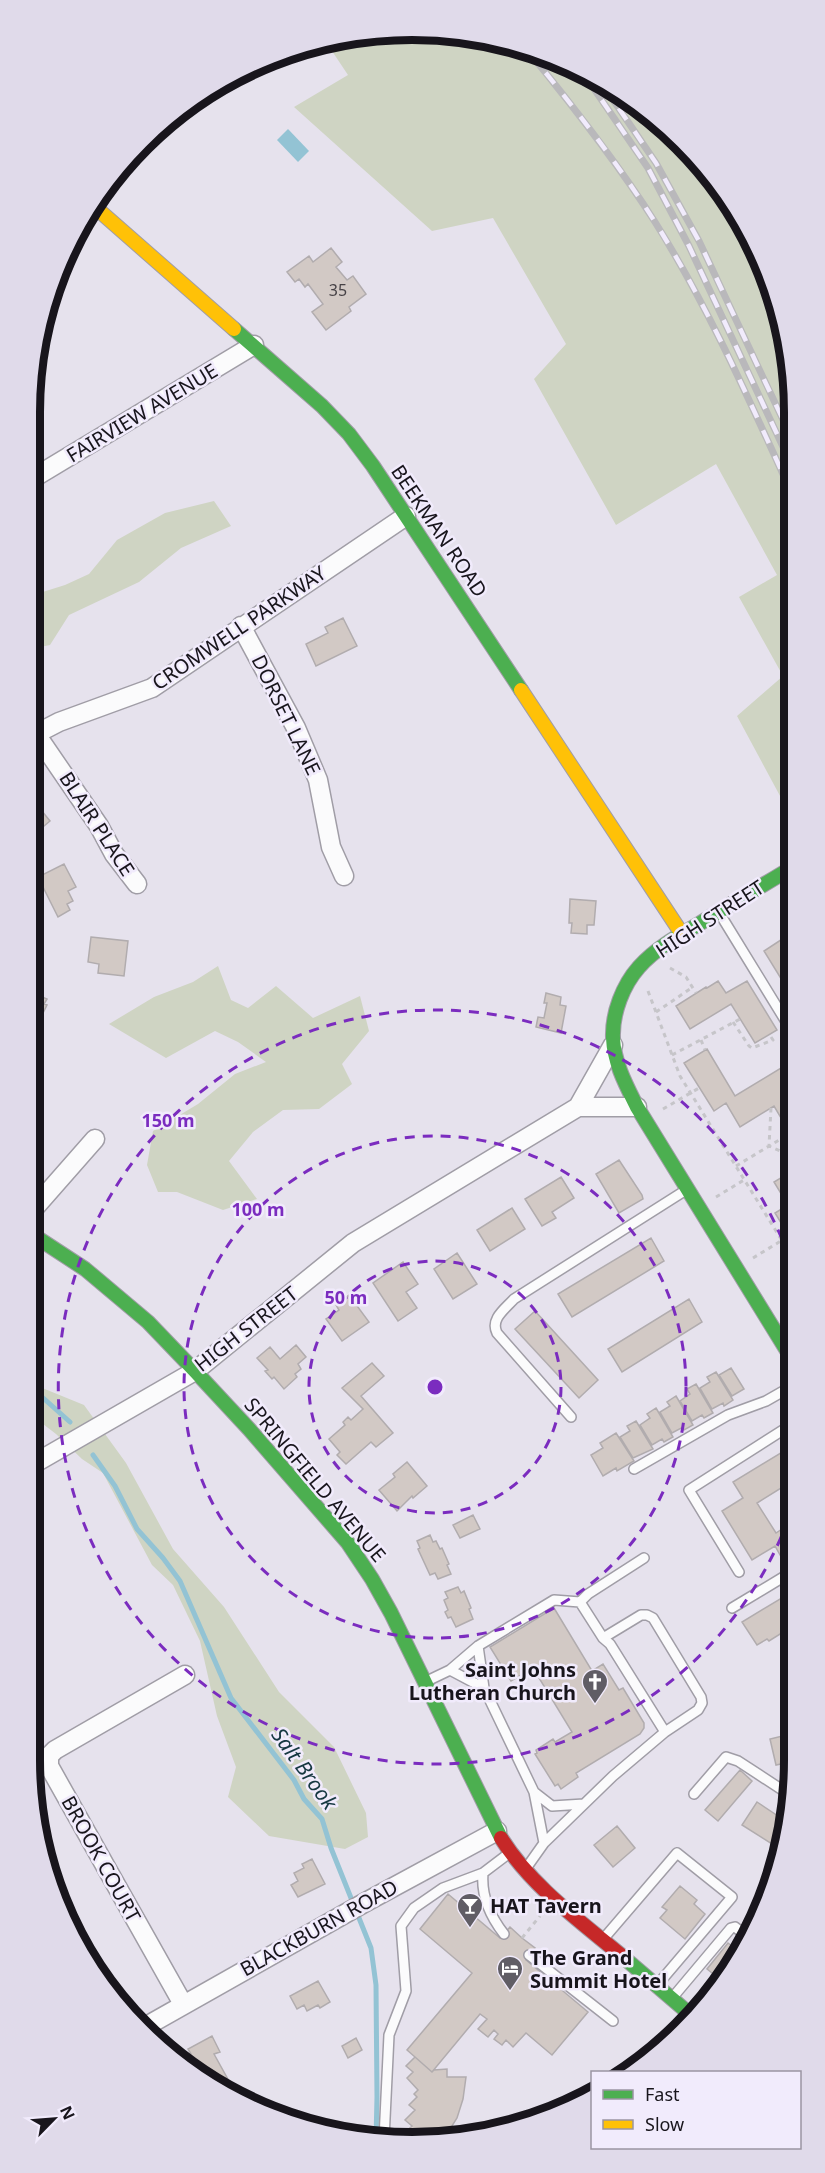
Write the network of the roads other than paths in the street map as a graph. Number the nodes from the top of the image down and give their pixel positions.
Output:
1 (100, 211) edge
2 (254, 345) junction
3 (40, 474) edge
4 (406, 516) junction
5 (241, 626) junction
6 (40, 731) edge
7 (40, 744) edge
8 (784, 872) edge
9 (344, 876) dead end
10 (137, 884) dead end
11 (719, 912) junction
12 (682, 934) junction
13 (784, 1018) edge
14 (613, 1046) junction
15 (578, 1107) junction
16 (637, 1107) junction
17 (95, 1139) dead end
18 (688, 1189) junction
19 (40, 1202) edge
20 (40, 1239) edge
21 (784, 1346) edge
22 (195, 1371) junction
23 (784, 1391) edge
24 (571, 1418) dead end
25 (784, 1429) edge
26 (40, 1460) edge
27 (634, 1469) dead end
28 (644, 1558) dead end
29 (739, 1572) dead end
30 (784, 1577) edge
31 (580, 1602) junction
32 (732, 1608) dead end
33 (603, 1638) junction
34 (478, 1646) junction
35 (450, 1670) junction
36 (185, 1675) dead end
37 (424, 1683) junction
38 (484, 1688) junction
39 (665, 1732) junction
40 (783, 1791) edge
41 (534, 1792) junction
42 (694, 1794) dead end
43 (584, 1804) junction
44 (497, 1831) junction
45 (544, 1843) junction
46 (510, 1852) junction
47 (526, 1869) junction
48 (483, 1874) junction
49 (742, 1933) edge
50 (504, 1934) dead end
51 (602, 1941) junction
52 (529, 1955) dead end
53 (655, 1986) junction
54 (672, 1999) junction
55 (183, 2004) junction
56 (687, 2012) edge
57 (613, 2021) dead end
58 (149, 2024) edge
59 (384, 2132) edge

1 - 2 street, BEEKMAN ROAD
2 - 3 street, FAIRVIEW AVENUE
2 - 4 street, BEEKMAN ROAD
4 - 5 street, CROMWELL PARKWAY
4 - 12 street, BEEKMAN ROAD
5 - 6 street, CROMWELL PARKWAY
5 - 9 street, DORSET LANE
7 - 10 street, BLAIR PLACE
8 - 11 street, HIGH STREET
11 - 12 street, HIGH STREET
11 - 13 lane
12 - 14 street, HIGH STREET
14 - 15 street, HIGH STREET
14 - 16 street, HIGH STREET
15 - 16 street
15 - 22 street, HIGH STREET
16 - 18 street, HIGH STREET
17 - 19 street
18 - 21 street, HIGH STREET
18 - 24 lane
20 - 22 street, SPRINGFIELD AVENUE
22 - 26 street, HIGH STREET
22 - 37 street, SPRINGFIELD AVENUE
23 - 27 lane
25 - 29 lane
28 - 31 lane
30 - 32 lane
31 - 33 lane
31 - 34 lane
33 - 39 lane
33 - 39 lane
34 - 35 lane
34 - 38 lane
35 - 37 lane
35 - 38 lane
36 - 55 street, BROOK COURT
37 - 44 street, SPRINGFIELD AVENUE
38 - 41 lane
39 - 43 lane
40 - 42 lane
41 - 43 lane
41 - 45 lane
43 - 45 lane
44 - 46 street, SPRINGFIELD AVENUE
44 - 55 street, BLACKBURN ROAD
45 - 47 lane
46 - 47 street, SPRINGFIELD AVENUE
46 - 48 lane
47 - 51 street, SPRINGFIELD AVENUE
48 - 50 lane
48 - 59 lane
49 - 54 lane
51 - 53 street, SPRINGFIELD AVENUE
51 - 53 lane
52 - 57 lane
53 - 54 street, SPRINGFIELD AVENUE
54 - 56 street, SPRINGFIELD AVENUE
55 - 58 street, BLACKBURN ROAD

